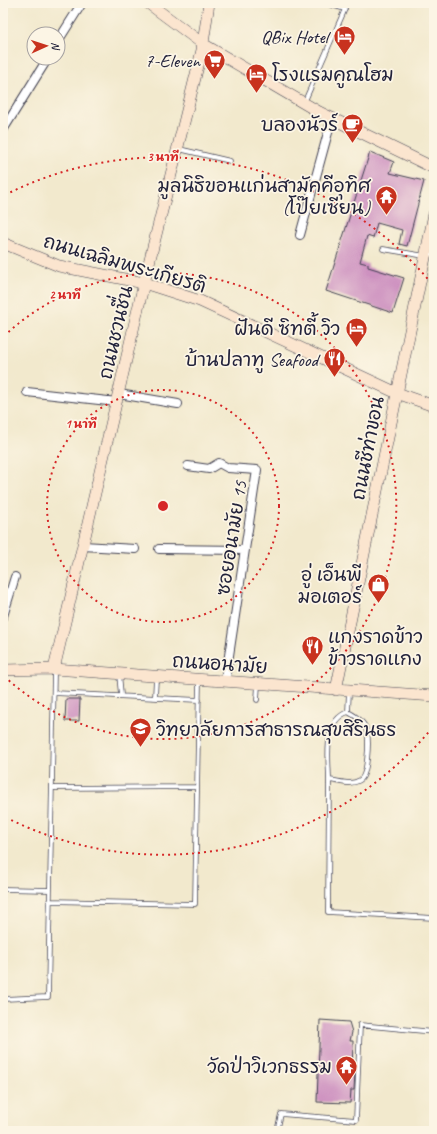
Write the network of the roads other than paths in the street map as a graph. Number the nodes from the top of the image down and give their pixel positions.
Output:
1 (82, 3) edge
2 (148, 3) edge
3 (210, 3) edge
4 (325, 3) edge
5 (66, 28) edge
6 (202, 44) junction
7 (43, 66) edge
8 (304, 103) junction
9 (332, 118) junction
10 (3, 130) edge
11 (177, 148) junction
12 (230, 161) dead end
13 (434, 168) edge
14 (433, 220) edge
15 (300, 235) dead end
16 (3, 243) edge
17 (383, 249) dead end
18 (428, 255) edge
19 (144, 283) junction
20 (27, 392) dead end
21 (397, 393) junction
22 (118, 398) junction
23 (178, 404) dead end
24 (434, 406) edge
25 (188, 466) dead end
26 (83, 546) junction
27 (135, 549) dead end
28 (159, 549) dead end
29 (245, 550) junction
30 (15, 576) dead end
31 (3, 616) edge
32 (54, 669) junction
33 (3, 670) edge
34 (119, 674) junction
35 (156, 676) junction
36 (199, 680) junction
37 (225, 682) junction
38 (258, 684) junction
39 (336, 690) junction
40 (349, 691) junction
41 (54, 693) junction
42 (121, 695) junction
43 (434, 696) edge
44 (155, 697) junction
45 (199, 700) junction
46 (257, 700) dead end
47 (348, 712) junction
48 (330, 780) junction
49 (52, 788) junction
50 (198, 788) junction
51 (3, 889) edge
52 (50, 890) junction
53 (49, 901) junction
54 (434, 918) edge
55 (3, 999) edge
56 (434, 1032) edge
57 (277, 1131) edge

1 - 5 street
2 - 6 street
3 - 6 street, ถนนชวนชื่น
4 - 8 lane
6 - 8 street
6 - 11 street, ถนนชวนชื่น
7 - 10 street
8 - 9 street
9 - 13 street
9 - 15 street
11 - 12 lane
11 - 19 street, ถนนชวนชื่น
14 - 18 street, ถนนชีท่าขอน
16 - 19 street, ถนนเฉลิมพระเกียรติ
17 - 18 lane
18 - 21 street, ถนนชีท่าขอน
19 - 21 street, ถนนเฉลิมพระเกียรติ
19 - 22 street, ถนนชวนชื่น
20 - 22 street
21 - 24 street, ถนนเฉลิมพระเกียรติ
21 - 39 street, ถนนชีท่าขอน
22 - 23 street
22 - 26 street, ถนนชวนชื่น
25 - 29 street, ซอยอนามัย 15
26 - 27 street
26 - 32 street, ถนนชวนชื่น
28 - 29 street
29 - 37 street, ซอยอนามัย 15
30 - 31 street
32 - 33 street, ถนนอนามัย
32 - 34 street, ถนนอนามัย
32 - 41 lane
34 - 35 street, ถนนอนามัย
34 - 42 lane
35 - 36 street, ถนนอนามัย
35 - 44 lane
36 - 37 street, ถนนอนามัย
36 - 45 lane
37 - 38 street, ถนนอนามัย
38 - 39 street, ถนนอนามัย
38 - 46 lane
39 - 40 street, ถนนอนามัย
40 - 43 street, ถนนอนามัย
40 - 47 lane
41 - 42 lane
41 - 49 lane
42 - 44 lane
44 - 45 lane
45 - 50 lane
47 - 48 lane
47 - 48 lane
48 - 54 lane
49 - 50 lane
49 - 52 lane
50 - 53 lane
51 - 52 lane
52 - 53 lane
53 - 55 lane
56 - 57 lane

